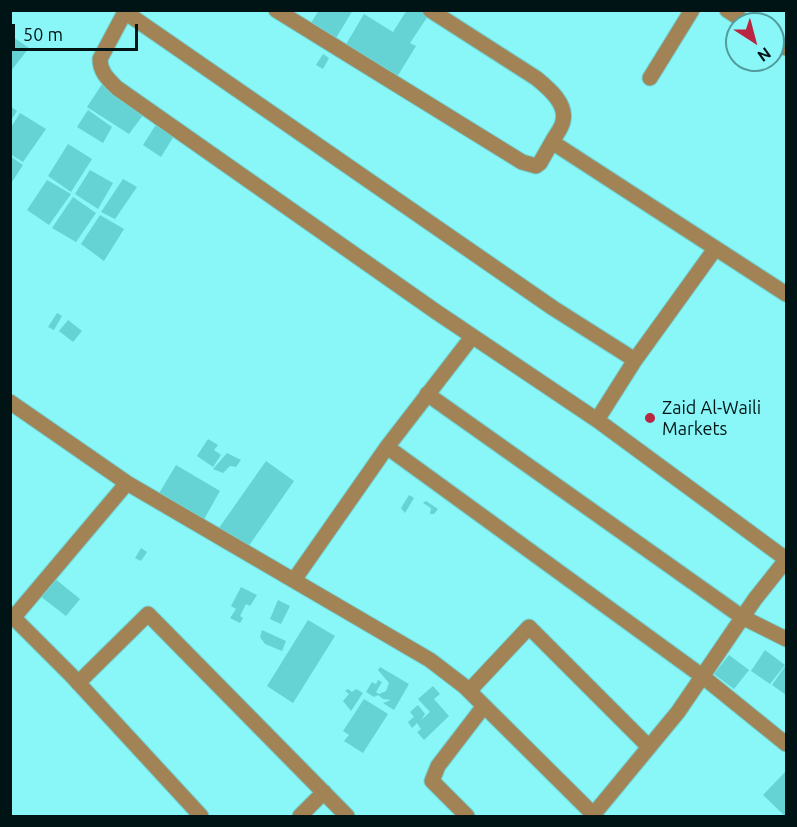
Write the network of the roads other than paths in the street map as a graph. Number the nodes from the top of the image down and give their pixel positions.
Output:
1 (276, 10) edge
2 (430, 10) edge
3 (692, 10) edge
4 (125, 11) edge
5 (650, 78) dead end
6 (552, 142) junction
7 (715, 249) junction
8 (786, 294) edge
9 (472, 336) junction
10 (635, 360) junction
11 (428, 394) junction
12 (10, 402) edge
13 (597, 420) junction
14 (387, 447) junction
15 (127, 483) junction
16 (786, 559) edge
17 (294, 580) junction
18 (12, 615) edge
19 (742, 617) junction
20 (786, 639) edge
21 (702, 676) junction
22 (78, 683) junction
23 (469, 691) junction
24 (484, 706) junction
25 (786, 744) edge
26 (649, 747) junction
27 (324, 792) junction
28 (201, 816) edge
29 (300, 816) edge
30 (347, 816) edge
31 (467, 816) edge
32 (594, 816) edge

1 - 6 street
2 - 6 street
3 - 5 street
4 - 9 street
4 - 10 street
6 - 7 street
7 - 8 street
7 - 10 street
9 - 11 street
9 - 13 street
10 - 13 street
11 - 14 street
11 - 19 street
12 - 15 street
13 - 16 street
14 - 17 street
14 - 21 street
15 - 17 street
15 - 18 street
16 - 19 street
17 - 23 street
18 - 22 street
19 - 20 street
19 - 21 street
21 - 25 street
21 - 26 street
22 - 27 street
22 - 28 street
23 - 24 street
23 - 26 street
24 - 31 street
24 - 32 street
26 - 32 street
27 - 29 street
27 - 30 street

